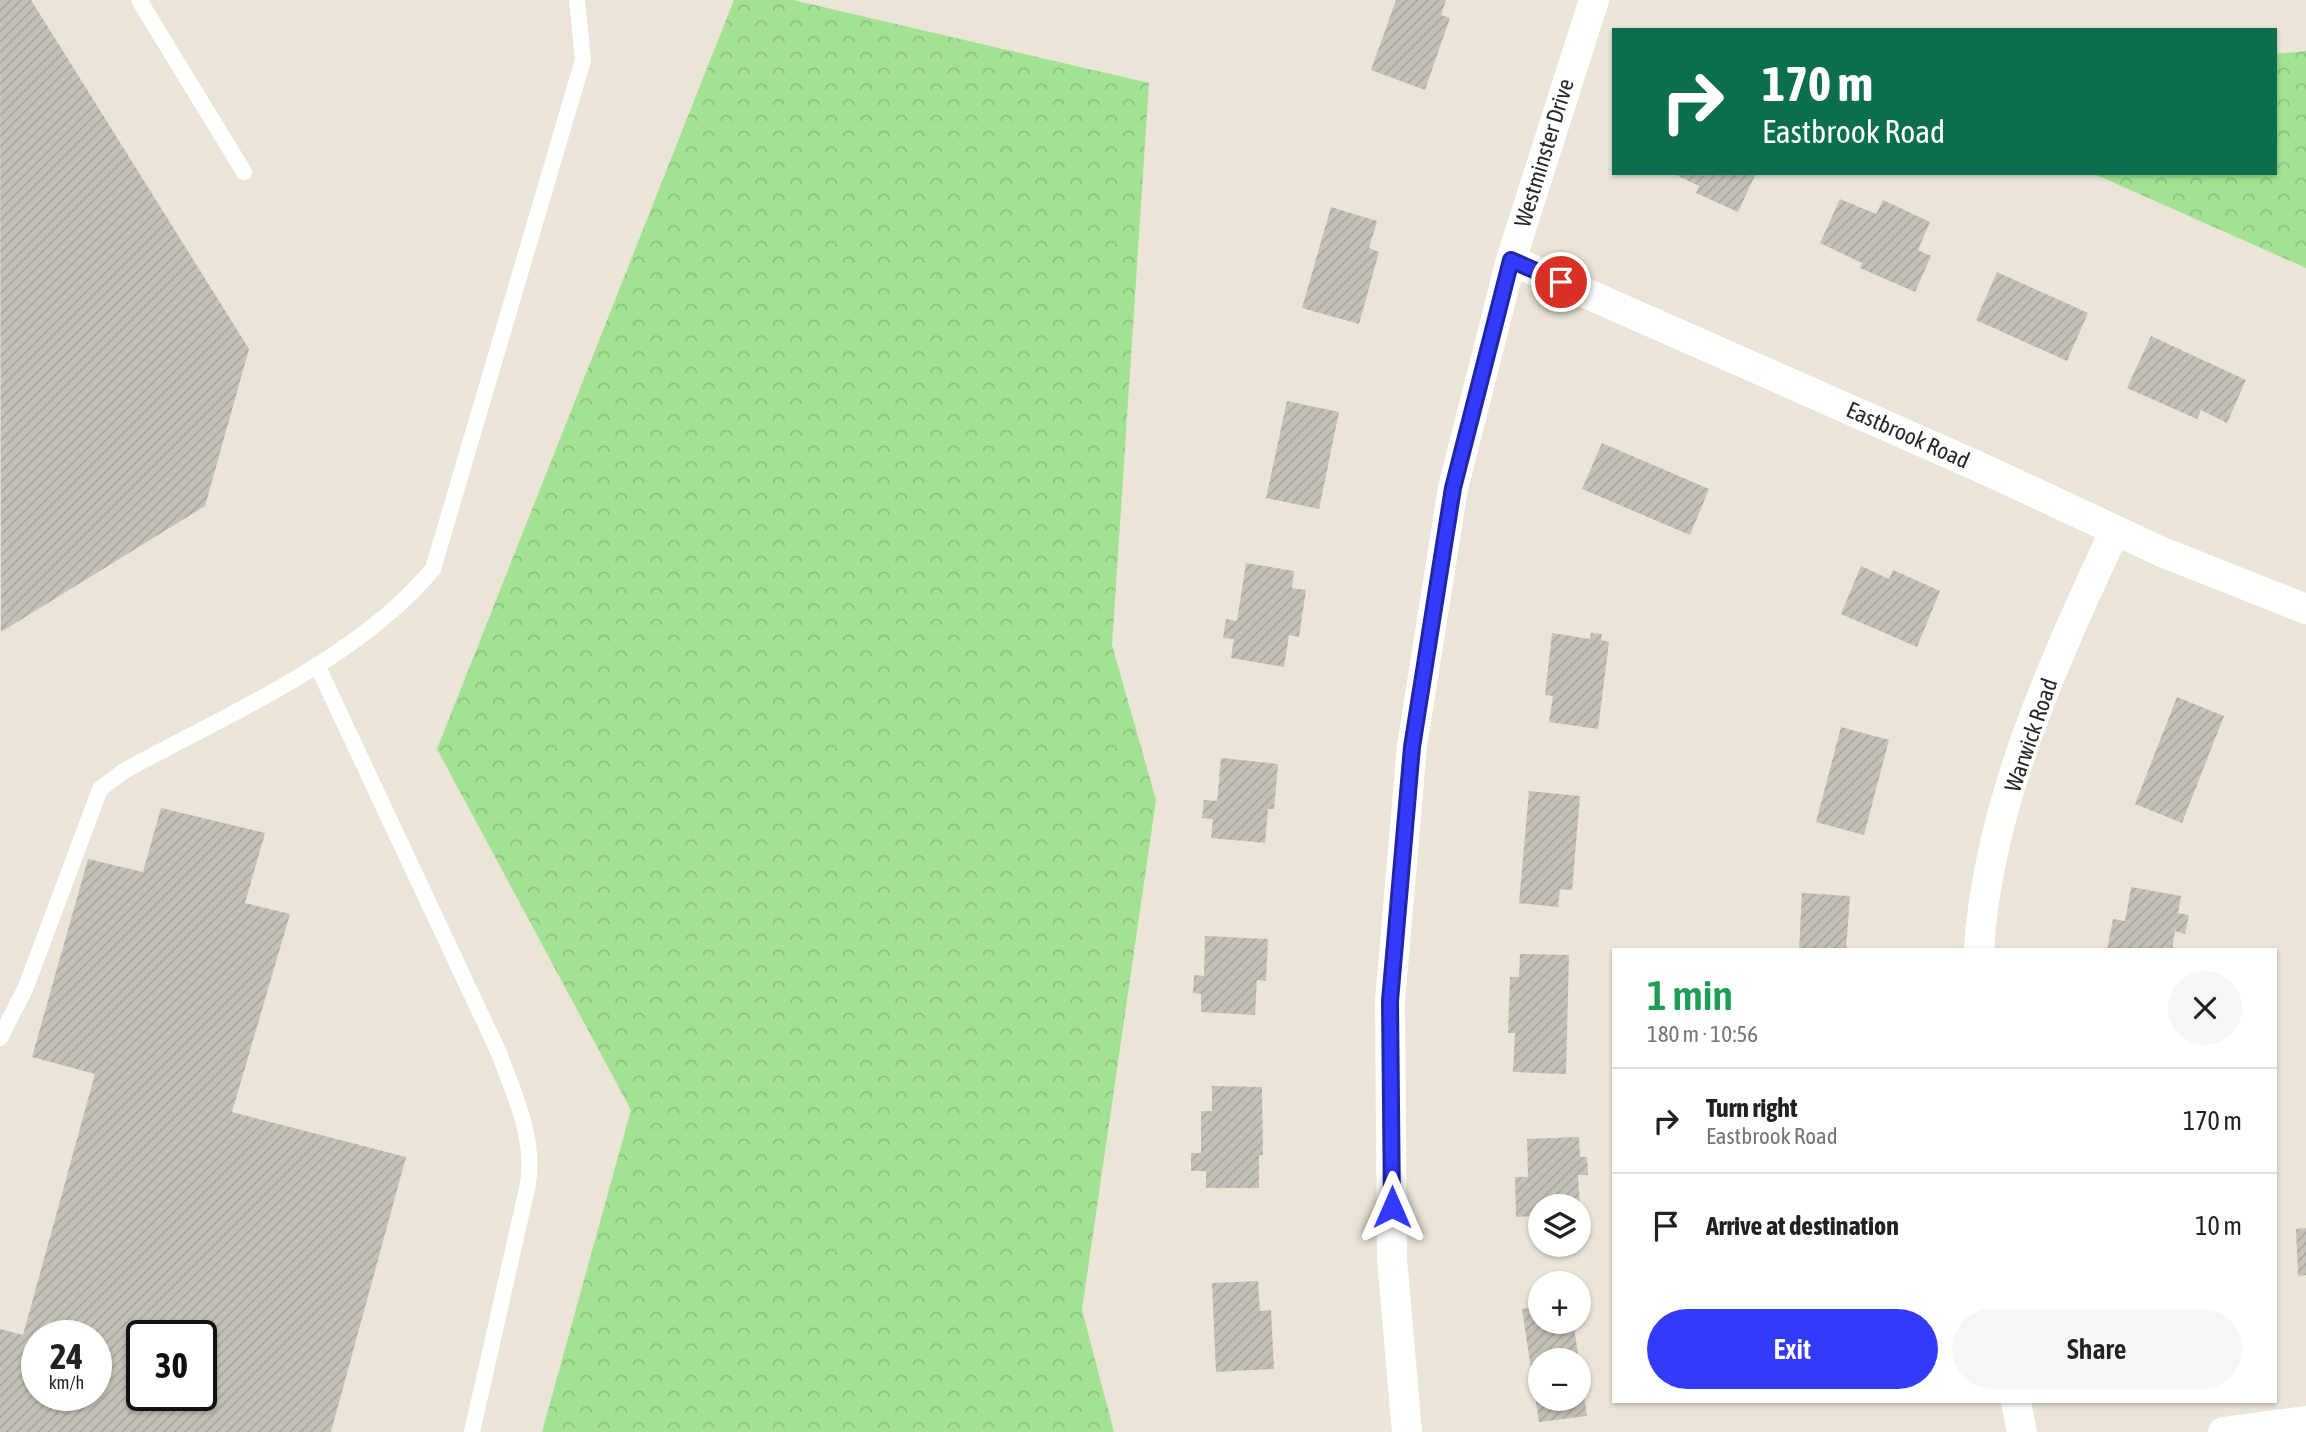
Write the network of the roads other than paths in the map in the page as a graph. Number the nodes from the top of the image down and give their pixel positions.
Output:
1 (139, 0) edge
2 (577, 0) edge
3 (1594, 0) edge
4 (244, 172) dead end
5 (1511, 260) junction
6 (2115, 530) junction
7 (2306, 609) edge
8 (317, 664) junction
9 (1979, 948) edge
10 (0, 1038) edge
11 (2017, 1403) edge
12 (2306, 1421) edge
13 (472, 1432) edge
14 (1407, 1432) edge
15 (2022, 1432) edge
16 (2223, 1432) edge

1 - 4 lane
2 - 8 lane
3 - 5 street, Westminster Drive
5 - 6 street, Eastbrook Road
5 - 14 street, Westminster Drive
6 - 7 street, Eastbrook Road
6 - 9 street, Warwick Road
8 - 10 lane
8 - 13 lane
11 - 15 street
12 - 16 street

